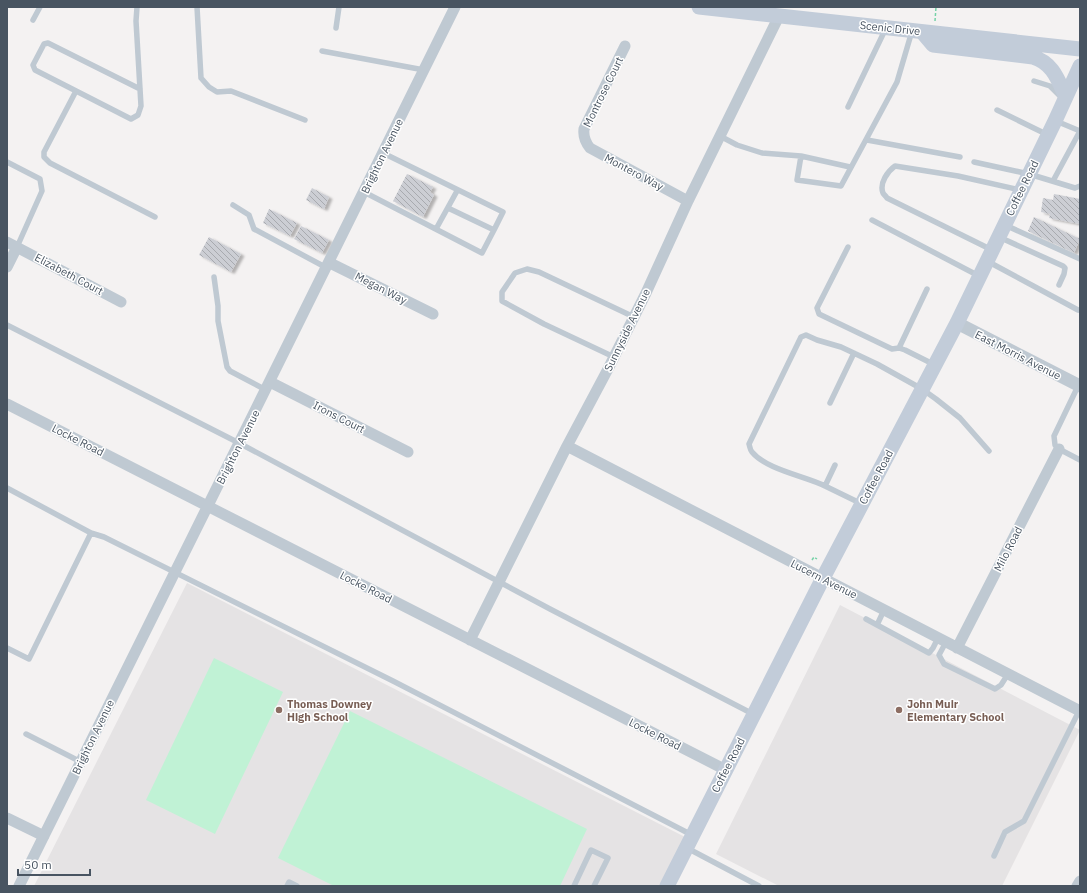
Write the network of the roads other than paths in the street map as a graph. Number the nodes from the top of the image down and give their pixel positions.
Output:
1 (40, 7) edge
2 (137, 7) edge
3 (197, 7) edge
4 (339, 7) edge
5 (455, 7) edge
6 (716, 8) edge
7 (779, 16) junction
8 (33, 20) dead end
9 (336, 28) dead end
10 (887, 28) junction
11 (917, 31) junction
12 (625, 46) dead end
13 (1080, 50) edge
14 (322, 51) dead end
15 (1080, 66) edge
16 (424, 70) junction
17 (1034, 81) dead end
18 (140, 88) junction
19 (76, 91) junction
20 (1065, 99) junction
21 (848, 107) dead end
22 (997, 110) dead end
23 (305, 120) dead end
24 (1056, 120) junction
25 (1080, 131) edge
26 (1048, 135) junction
27 (720, 136) junction
28 (584, 138) joint
29 (867, 140) junction
30 (383, 153) junction
31 (801, 156) junction
32 (960, 157) dead end
33 (7, 162) edge
34 (974, 162) dead end
35 (850, 167) junction
36 (1029, 174) junction
37 (1053, 181) junction
38 (1080, 186) edge
39 (1021, 190) junction
40 (457, 191) junction
41 (364, 192) junction
42 (688, 201) junction
43 (233, 205) dead end
44 (448, 208) junction
45 (155, 217) dead end
46 (872, 220) dead end
47 (436, 229) junction
48 (494, 230) junction
49 (996, 243) junction
50 (12, 244) edge
51 (848, 247) dead end
52 (1080, 259) edge
53 (328, 265) junction
54 (7, 267) edge
55 (214, 276) dead end
56 (980, 276) junction
57 (1059, 285) dead end
58 (927, 289) dead end
59 (121, 302) dead end
60 (1078, 310) dead end
61 (433, 314) dead end
62 (634, 317) junction
63 (957, 323) junction
64 (7, 325) edge
65 (899, 348) junction
66 (854, 353) junction
67 (614, 357) junction
68 (935, 366) junction
69 (1079, 385) edge
70 (268, 386) junction
71 (922, 389) junction
72 (830, 402) dead end
73 (7, 404) edge
74 (239, 443) junction
75 (568, 446) junction
76 (1059, 449) junction
77 (989, 451) dead end
78 (408, 452) dead end
79 (1080, 460) edge
80 (835, 465) dead end
81 (825, 486) junction
82 (7, 488) edge
83 (862, 504) junction
84 (208, 506) junction
85 (91, 533) junction
86 (174, 573) junction
87 (823, 578) junction
88 (500, 582) junction
89 (884, 610) junction
90 (866, 619) dead end
91 (877, 625) junction
92 (470, 640) junction
93 (942, 640) junction
94 (7, 648) edge
95 (957, 648) junction
96 (1008, 674) junction
97 (1080, 711) edge
98 (754, 714) junction
99 (26, 734) dead end
100 (81, 762) junction
101 (726, 770) junction
102 (7, 818) edge
103 (44, 836) junction
104 (690, 841) junction
105 (994, 856) dead end
106 (1080, 881) edge
107 (288, 884) edge
108 (19, 886) edge
109 (297, 886) edge
110 (574, 886) edge
111 (594, 886) edge
112 (667, 886) edge
113 (759, 886) edge
114 (1077, 886) edge

1 - 8 lane
2 - 18 lane
3 - 23 lane
4 - 9 lane
5 - 16 street, Brighton Avenue
6 - 7 main road, Scenic Drive
7 - 10 main road, Scenic Drive
7 - 27 street, Sunnyside Avenue
10 - 11 main road, Scenic Drive
10 - 21 lane
11 - 13 main road, Scenic Drive
11 - 20 main road
11 - 29 lane
12 - 28 street, Montrose Court
14 - 16 lane
15 - 20 main road, Coffee Road
16 - 30 street, Brighton Avenue
17 - 20 lane
18 - 19 lane
18 - 19 lane
19 - 45 lane
20 - 24 main road, Coffee Road
22 - 26 lane
24 - 25 lane
24 - 26 main road, Coffee Road
25 - 37 lane
26 - 36 main road, Coffee Road
27 - 31 lane
27 - 42 street, Sunnyside Avenue
28 - 42 street, Montero Way
29 - 32 lane
29 - 35 lane
30 - 40 lane
30 - 41 street, Brighton Avenue
31 - 35 lane
31 - 35 lane
33 - 50 lane
34 - 36 lane
36 - 37 lane
36 - 39 main road, Coffee Road
37 - 38 lane
39 - 49 main road, Coffee Road
39 - 49 lane
40 - 44 lane
40 - 48 lane
41 - 47 lane
41 - 53 street, Brighton Avenue
42 - 62 street, Sunnyside Avenue
43 - 53 lane
44 - 47 lane
44 - 48 lane
46 - 56 lane
47 - 48 lane
49 - 52 lane
49 - 56 main road, Coffee Road
49 - 57 lane
49 - 60 lane
50 - 54 street
50 - 59 street, Elizabeth Court
51 - 65 lane
53 - 61 street, Megan Way
53 - 70 street, Brighton Avenue
55 - 70 lane
56 - 63 main road, Coffee Road
58 - 65 lane
62 - 67 street, Sunnyside Avenue
62 - 67 lane
63 - 68 main road, Coffee Road
63 - 69 street, East Morris Avenue
64 - 74 lane
65 - 68 lane
66 - 71 lane
66 - 72 lane
66 - 81 lane
67 - 75 street, Sunnyside Avenue
68 - 71 main road, Coffee Road
69 - 76 lane
70 - 74 street, Brighton Avenue
70 - 78 street, Irons Court
71 - 77 lane
71 - 83 main road, Coffee Road
73 - 84 street, Locke Road
74 - 84 street, Brighton Avenue
74 - 88 lane
75 - 87 street, Lucern Avenue
75 - 88 street, Sunnyside Avenue
76 - 79 lane
76 - 95 street, Milo Road
80 - 81 lane
81 - 83 lane
82 - 85 lane
83 - 87 main road, Coffee Road
84 - 86 street, Brighton Avenue
84 - 92 street, Locke Road
85 - 86 lane
85 - 94 lane
86 - 100 street, Brighton Avenue
86 - 104 lane
87 - 89 street, Lucern Avenue
87 - 98 main road, Coffee Road
88 - 92 street, Sunnyside Avenue
88 - 98 lane
89 - 91 lane
89 - 93 street, Lucern Avenue
90 - 91 lane
91 - 93 lane
92 - 101 street, Locke Road
93 - 95 street, Lucern Avenue
93 - 96 lane
95 - 96 street, Lucern Avenue
96 - 97 street, Lucern Avenue
97 - 105 lane
98 - 101 main road, Coffee Road
99 - 100 lane
100 - 103 street, Brighton Avenue
101 - 104 main road, Coffee Road
102 - 103 street
103 - 108 street, Brighton Avenue
104 - 112 main road, Coffee Road
104 - 113 lane
106 - 114 street
107 - 109 lane
110 - 111 lane

